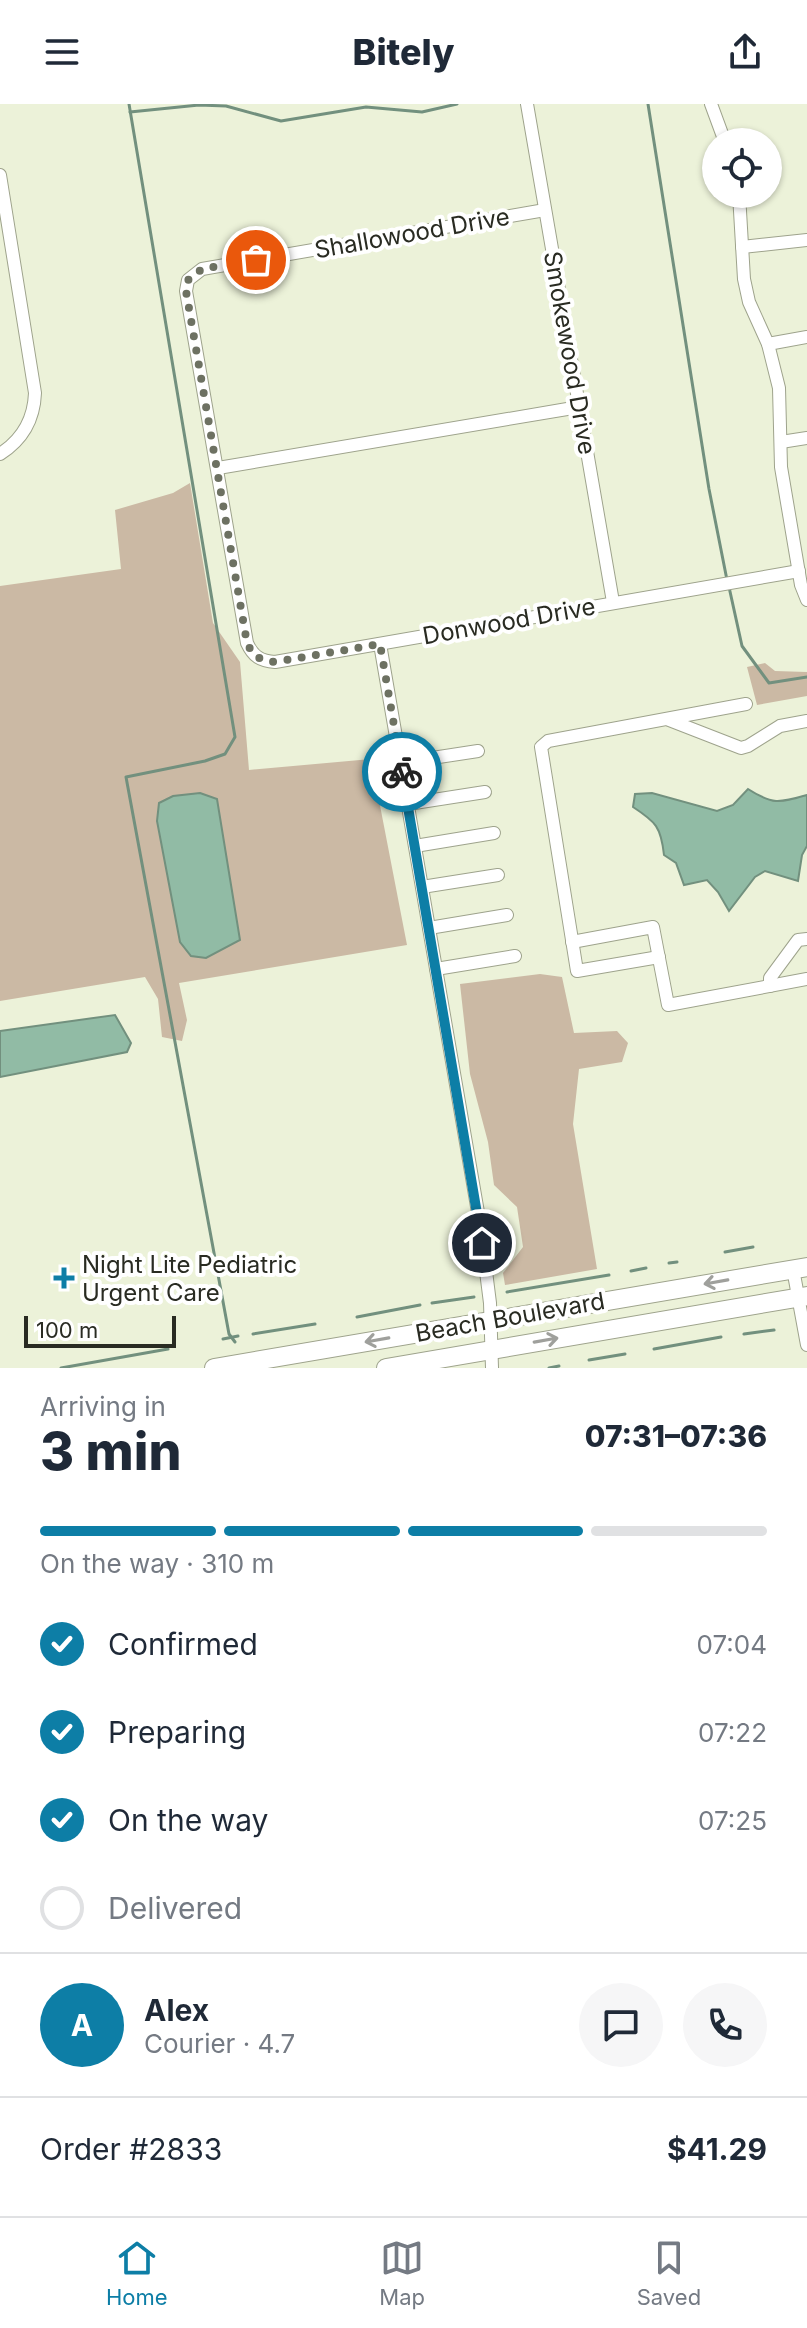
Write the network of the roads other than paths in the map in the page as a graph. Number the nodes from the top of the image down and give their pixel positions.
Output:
1 (527, 104) edge
2 (711, 104) edge
3 (720, 128) edge
4 (0, 175) edge
5 (740, 208) edge
6 (545, 210) junction
7 (807, 240) edge
8 (742, 247) junction
9 (807, 337) edge
10 (768, 344) junction
11 (579, 407) junction
12 (807, 438) edge
13 (781, 442) junction
14 (0, 454) edge
15 (218, 468) junction
16 (799, 571) junction
17 (807, 600) edge
18 (613, 602) junction
19 (380, 644) junction
20 (746, 704) dead end
21 (666, 719) junction
22 (807, 721) edge
23 (478, 751) dead end
24 (400, 763) junction
25 (485, 792) dead end
26 (408, 804) junction
27 (494, 833) dead end
28 (415, 846) junction
29 (498, 875) dead end
30 (422, 887) junction
31 (507, 915) dead end
32 (429, 928) junction
33 (807, 939) edge
34 (572, 942) junction
35 (515, 956) dead end
36 (659, 957) junction
37 (436, 969) junction
38 (807, 979) edge
39 (770, 986) junction
40 (800, 1268) edge
41 (803, 1296) edge
42 (490, 1321) junction
43 (807, 1345) edge
44 (491, 1359) edge
45 (214, 1368) edge
46 (386, 1368) edge

1 - 6 street, Smokewood Drive
2 - 3 street
4 - 14 street
5 - 8 street
6 - 11 street, Smokewood Drive
6 - 15 street, Shallowood Drive
7 - 8 street
8 - 10 street
9 - 10 street
10 - 13 street
11 - 15 street
11 - 18 street, Smokewood Drive
12 - 13 street
13 - 16 street
15 - 19 street, Donwood Drive
16 - 17 street
16 - 18 street, Donwood Drive
18 - 19 street, Donwood Drive
19 - 24 street
20 - 21 street
21 - 22 street
21 - 34 street
23 - 24 street
24 - 26 street
25 - 26 street
26 - 28 street
27 - 28 street
28 - 30 street
29 - 30 street
30 - 32 street
31 - 32 street
32 - 37 street
33 - 39 street
34 - 36 street
34 - 36 street
35 - 37 street
36 - 39 street
37 - 42 street
38 - 39 street
40 - 41 street
40 -> 42 highway, Beach Boulevard
41 - 43 street
44 -> 41 highway
42 - 44 street
42 -> 45 highway, Beach Boulevard
44 - 46 highway

